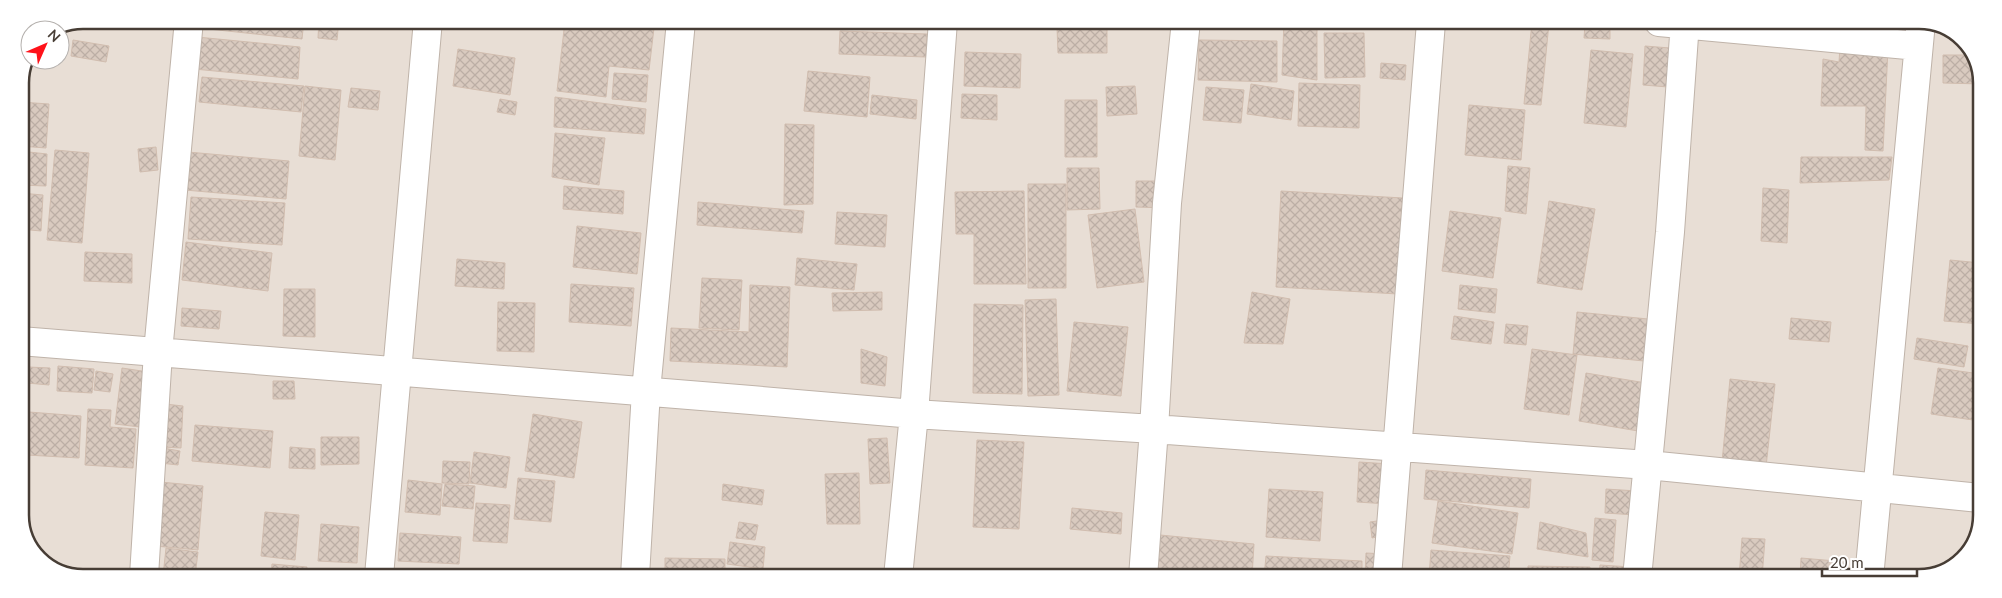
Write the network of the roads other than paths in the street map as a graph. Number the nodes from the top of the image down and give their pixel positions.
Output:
1 (187, 29) edge
2 (427, 29) edge
3 (680, 29) edge
4 (943, 29) edge
5 (1185, 29) edge
6 (1430, 29) edge
7 (1676, 29) edge
8 (1809, 29) edge
9 (1919, 34) edge
10 (29, 342) edge
11 (158, 352) junction
12 (398, 371) junction
13 (646, 391) junction
14 (914, 414) junction
15 (1154, 429) junction
16 (1396, 446) junction
17 (1648, 465) junction
18 (1878, 487) junction
19 (1973, 497) edge
20 (144, 569) edge
21 (380, 569) edge
22 (635, 569) edge
23 (899, 569) edge
24 (1143, 569) edge
25 (1388, 569) edge
26 (1638, 569) edge
27 (1870, 569) edge

1 - 11 street
2 - 12 street
3 - 13 street
4 - 14 street
5 - 15 street
6 - 16 street
7 - 17 street
8 - 9 street
9 - 18 street
10 - 11 street
11 - 12 street
11 - 20 street
12 - 13 street
12 - 21 street
13 - 14 street
13 - 22 street
14 - 15 street
14 - 23 street
15 - 16 street
15 - 24 street
16 - 17 street
16 - 25 street
17 - 18 street
17 - 26 street
18 - 19 street
18 - 27 street

